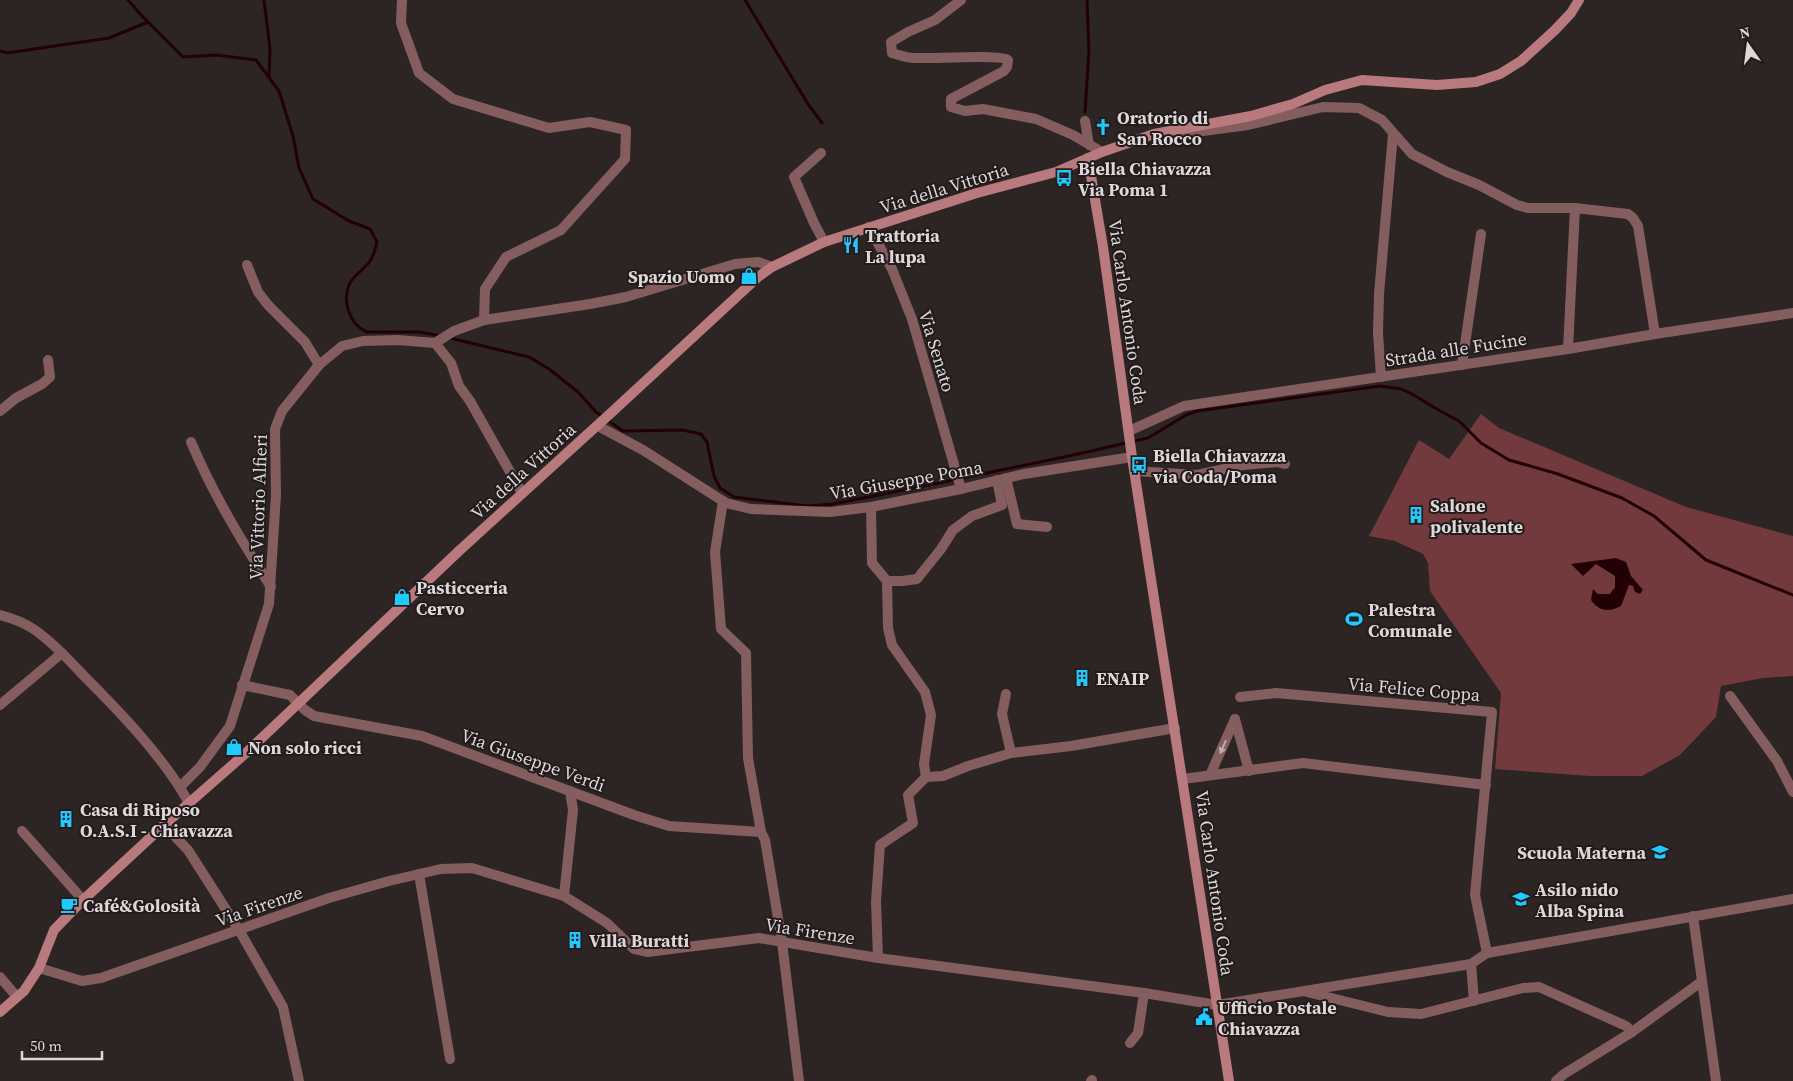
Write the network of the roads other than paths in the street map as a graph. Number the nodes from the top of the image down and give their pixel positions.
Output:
1 (402, 0) edge
2 (961, 0) edge
3 (1579, 0) edge
4 (1085, 121) dead end
5 (1177, 131) junction
6 (1393, 134) junction
7 (1090, 144) junction
8 (1102, 152) junction
9 (821, 153) dead end
10 (1088, 158) junction
11 (1575, 208) junction
12 (869, 227) junction
13 (1481, 234) dead end
14 (824, 242) junction
15 (247, 265) dead end
16 (772, 267) junction
17 (1793, 313) edge
18 (484, 320) junction
19 (1655, 334) junction
20 (435, 343) junction
21 (1568, 349) junction
22 (48, 360) dead end
23 (319, 365) junction
24 (1462, 365) junction
25 (1382, 377) junction
26 (0, 411) edge
27 (601, 423) junction
28 (1129, 431) junction
29 (192, 442) dead end
30 (1132, 457) junction
31 (1285, 464) dead end
32 (1134, 471) junction
33 (1002, 479) junction
34 (961, 489) junction
35 (522, 493) junction
36 (723, 501) junction
37 (871, 507) junction
38 (1048, 527) dead end
39 (887, 581) junction
40 (271, 587) junction
41 (0, 615) edge
42 (62, 653) junction
43 (242, 685) junction
44 (1006, 694) dead end
45 (1730, 696) dead end
46 (1240, 698) dead end
47 (298, 702) junction
48 (0, 705) edge
49 (1175, 728) junction
50 (1010, 753) junction
51 (1249, 771) junction
52 (1210, 775) junction
53 (926, 777) junction
54 (1184, 779) junction
55 (1486, 785) junction
56 (180, 787) junction
57 (570, 791) junction
58 (1793, 792) edge
59 (189, 803) junction
60 (164, 825) junction
61 (22, 832) dead end
62 (761, 832) junction
63 (419, 874) junction
64 (564, 896) junction
65 (1793, 899) edge
66 (83, 900) junction
67 (1693, 916) junction
68 (238, 930) junction
69 (782, 942) junction
70 (1487, 953) junction
71 (878, 958) junction
72 (1471, 964) junction
73 (39, 968) junction
74 (0, 977) edge
75 (1701, 982) junction
76 (1303, 991) junction
77 (1144, 992) junction
78 (17, 998) junction
79 (1474, 1001) junction
80 (1217, 1005) junction
81 (0, 1012) edge
82 (1632, 1032) junction
83 (1130, 1043) dead end
84 (450, 1059) dead end
85 (299, 1081) edge
86 (799, 1081) edge
87 (1229, 1081) edge
88 (1556, 1081) edge
89 (1716, 1081) edge

1 - 18 street
2 - 7 street
3 - 5 street, Via della Vittoria
4 - 7 street
5 - 6 street
5 - 8 street, Via della Vittoria
6 - 11 street
6 - 25 street
7 - 8 street
8 - 10 street, Via della Vittoria
9 - 14 street
10 - 12 street, Via della Vittoria
10 - 28 street, Via Carlo Antonio Coda
11 - 19 street
11 - 21 street
12 - 14 street, Via della Vittoria
12 - 34 street, Via Senato
13 - 24 street
14 - 16 street, Via della Vittoria
15 - 23 street
16 - 18 street
16 - 27 street, Via della Vittoria
17 - 19 street, Strada alle Fucine
18 - 20 street
19 - 21 street, Strada alle Fucine
20 - 23 street, Via Vittorio Alfieri
20 - 35 street
21 - 24 street, Strada alle Fucine
22 - 26 street
23 - 40 street, Via Vittorio Alfieri
24 - 25 street, Strada alle Fucine
25 - 28 street, Strada alle Fucine
27 - 35 street, Via della Vittoria
27 - 36 street, Via Giuseppe Poma
28 - 30 street, Via Carlo Antonio Coda
29 - 40 street
30 - 32 street, Via Carlo Antonio Coda
30 - 33 street, Via Giuseppe Poma
31 - 32 street
32 - 49 street, Via Carlo Antonio Coda
33 - 34 street, Via Giuseppe Poma
33 - 38 street, Via Giuseppe Poma
33 - 39 street
34 - 37 street, Via Giuseppe Poma
35 - 47 street, Via della Vittoria
36 - 37 street, Via Giuseppe Poma
36 - 62 street
37 - 39 street
39 - 53 street
40 - 43 street, Via Vittorio Alfieri
41 - 42 street
42 - 48 street
42 - 56 street
43 - 47 street, Via Giuseppe Verdi
43 - 56 street, Via Vittorio Alfieri
44 - 50 street
45 - 58 street
46 - 55 street, Via Felice Coppa
47 - 57 street, Via Giuseppe Verdi
47 - 59 street, Via della Vittoria
49 - 50 street
49 - 54 street, Via Carlo Antonio Coda
50 - 53 street
51 - 52 street, Via Carlo Antonio Coda
51 -> 52 street, Via Carlo Antonio Coda
51 - 55 street, Via Carlo Antonio Coda
52 - 54 street, Via Carlo Antonio Coda
53 - 71 street
54 - 80 street, Via Carlo Antonio Coda
55 - 70 street, Via Felice Coppa
56 - 59 street
57 - 62 street, Via Giuseppe Verdi
57 - 64 street
59 - 60 street, Via della Vittoria
60 - 66 street, Via della Vittoria
60 - 68 street
61 - 66 street
62 - 69 street
63 - 64 street, Via Firenze
63 - 68 street, Via Firenze
63 - 84 street
64 - 69 street, Via Firenze
65 - 67 street
66 - 73 street, Via della Vittoria
67 - 70 street
67 - 75 street
68 - 73 street, Via Firenze
68 - 85 street
69 - 71 street, Via Firenze
69 - 86 street
70 - 72 street
71 - 77 street, Via Firenze
72 - 76 street
72 - 79 street
73 - 78 street
74 - 78 street
75 - 82 street
75 - 89 street
76 - 79 street
76 - 80 street
77 - 80 street, Via Firenze
77 - 83 street
78 - 81 street
79 - 82 street
80 - 87 street, Via Carlo Antonio Coda
82 - 88 street

